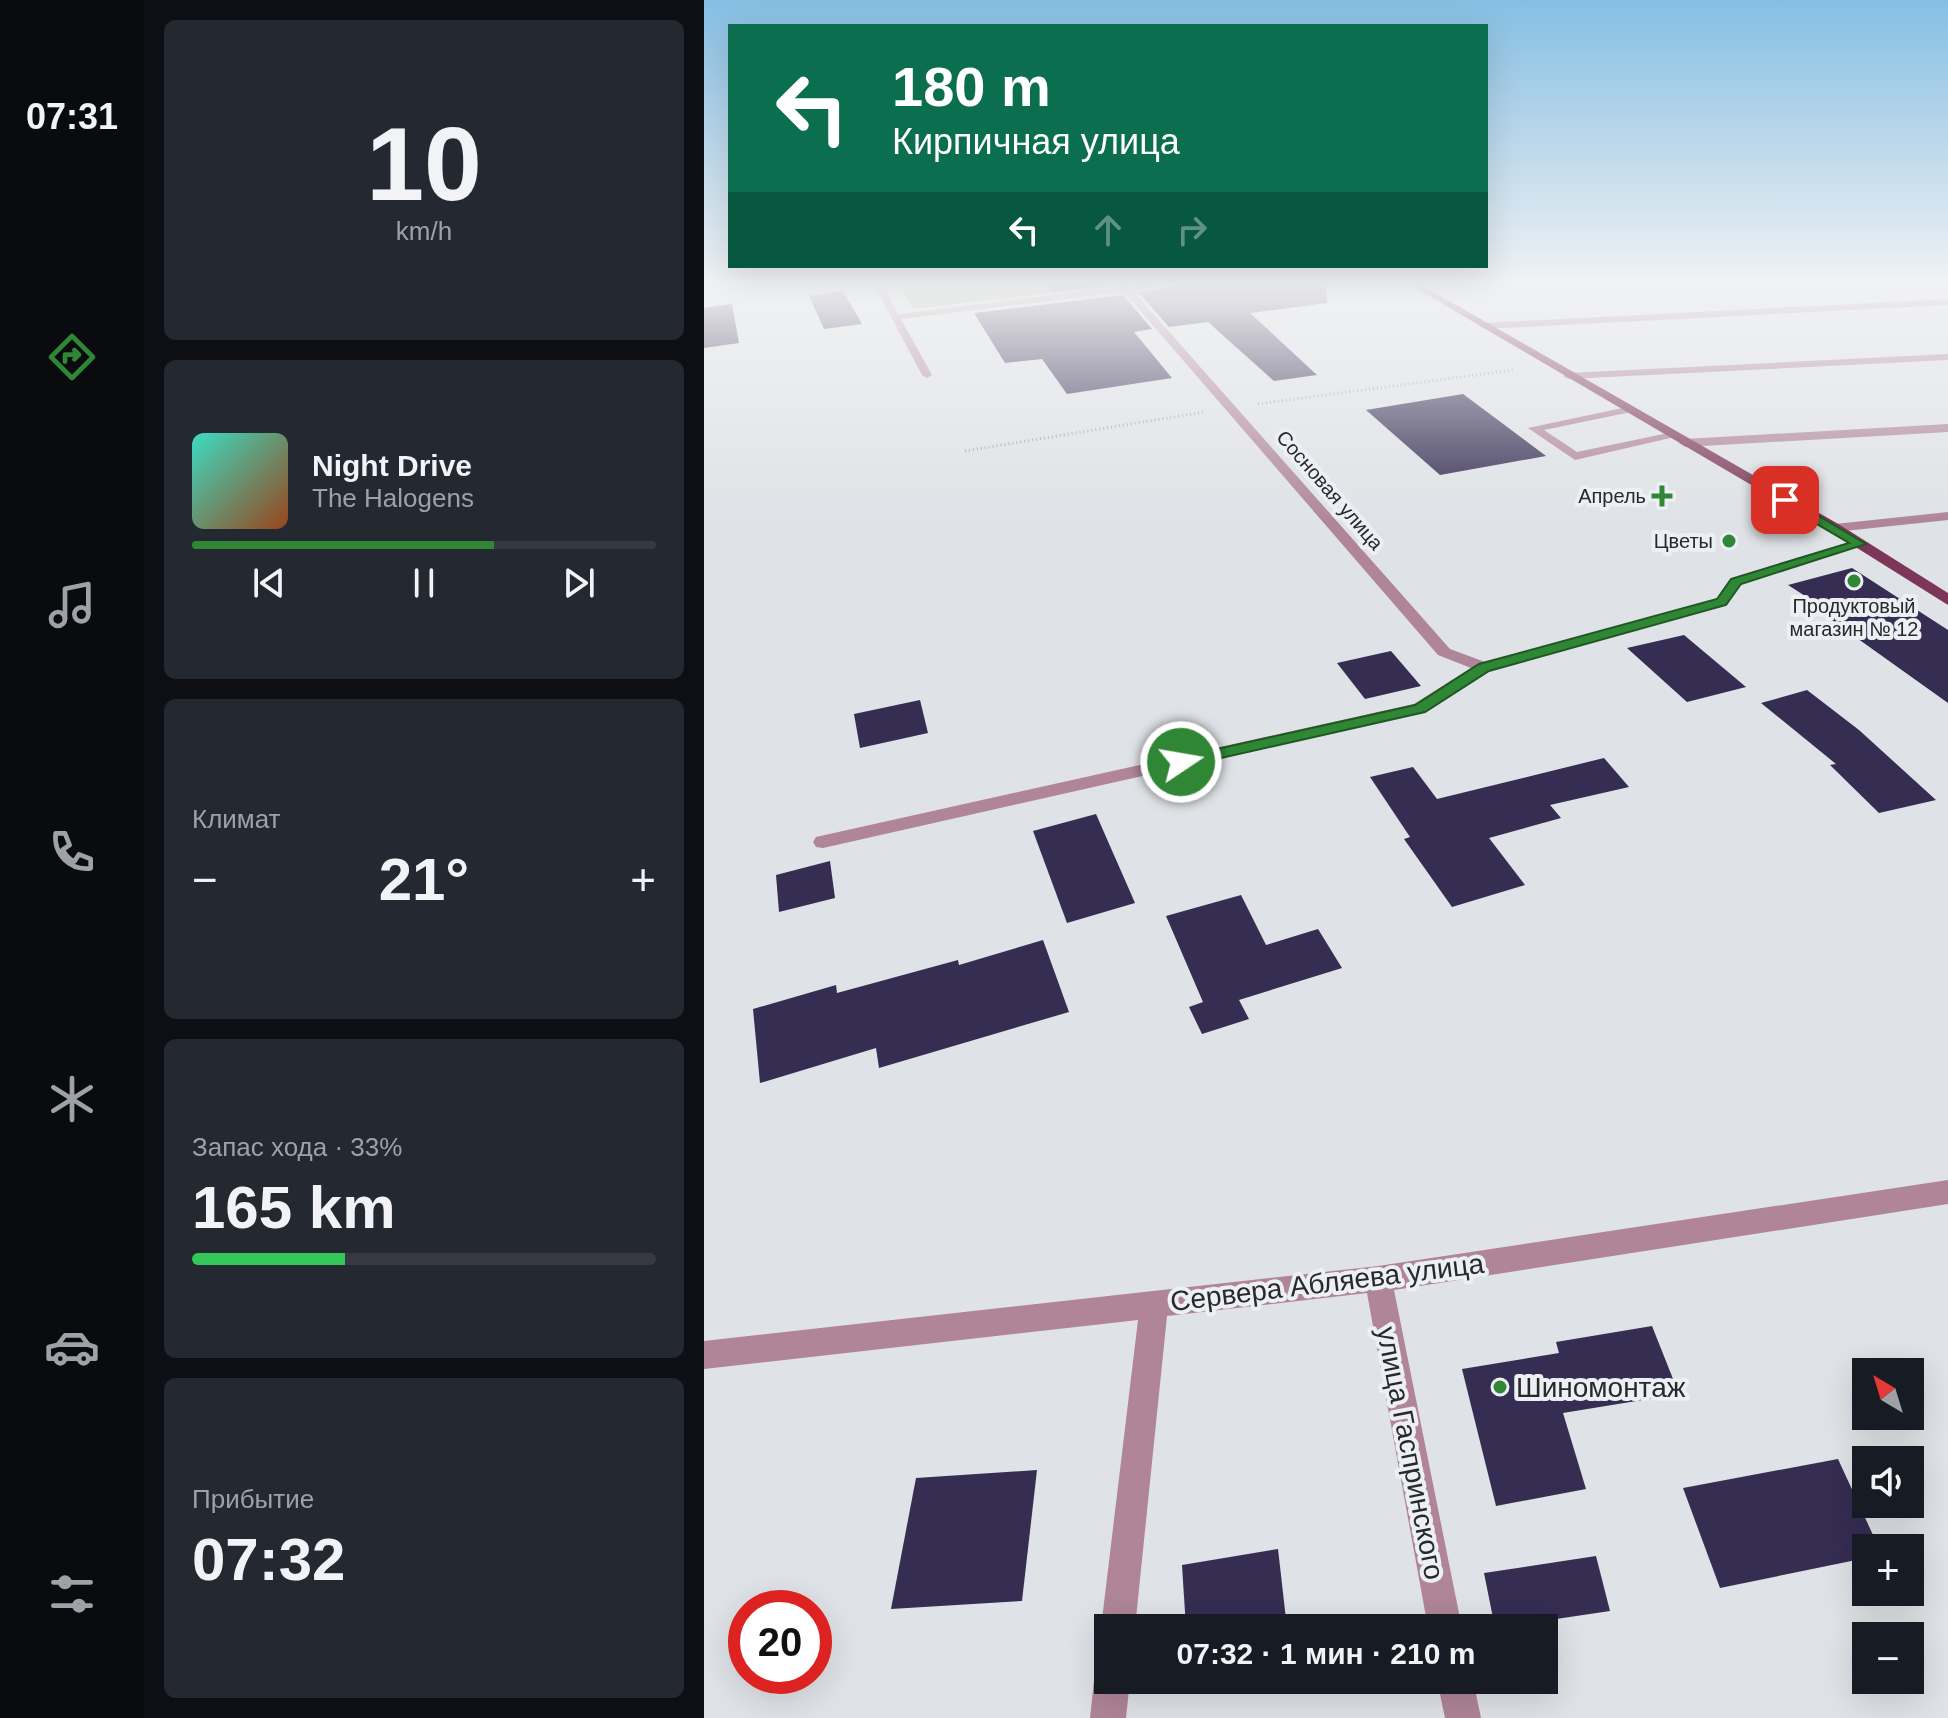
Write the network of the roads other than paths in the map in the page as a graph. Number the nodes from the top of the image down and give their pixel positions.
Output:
1 (920, 363) edge
2 (1191, 363) edge
3 (1546, 363) edge
4 (1825, 363) edge
5 (927, 375) dead end
6 (1568, 376) junction
7 (1627, 410) junction
8 (1948, 428) edge
9 (1673, 436) junction
10 (1685, 443) junction
11 (1948, 516) edge
12 (1835, 528) junction
13 (1859, 544) junction
14 (1948, 600) edge
15 (1484, 667) junction
16 (823, 842) dead end
17 (1948, 1192) edge
18 (1378, 1279) junction
19 (1154, 1304) junction
20 (704, 1355) edge
21 (1120, 1614) edge
22 (1442, 1614) edge
23 (1111, 1694) edge
24 (1458, 1694) edge
25 (1108, 1718) edge
26 (1463, 1718) edge

1 - 5 street
2 - 15 street, Сосновая улица
3 - 6 main road
4 - 6 street
6 - 7 main road
7 - 9 main road
7 - 9 street
8 - 10 street
9 - 10 main road
10 - 12 main road
11 - 12 street
12 - 13 main road
13 - 14 main road
13 - 15 street
15 - 16 street
17 - 18 street, Сервера Абляева улица
18 - 19 street, Сервера Абляева улица
18 - 22 street, улица Гаспринского
19 - 20 street, Сервера Абляева улица
19 - 21 street
23 - 25 street
24 - 26 street

